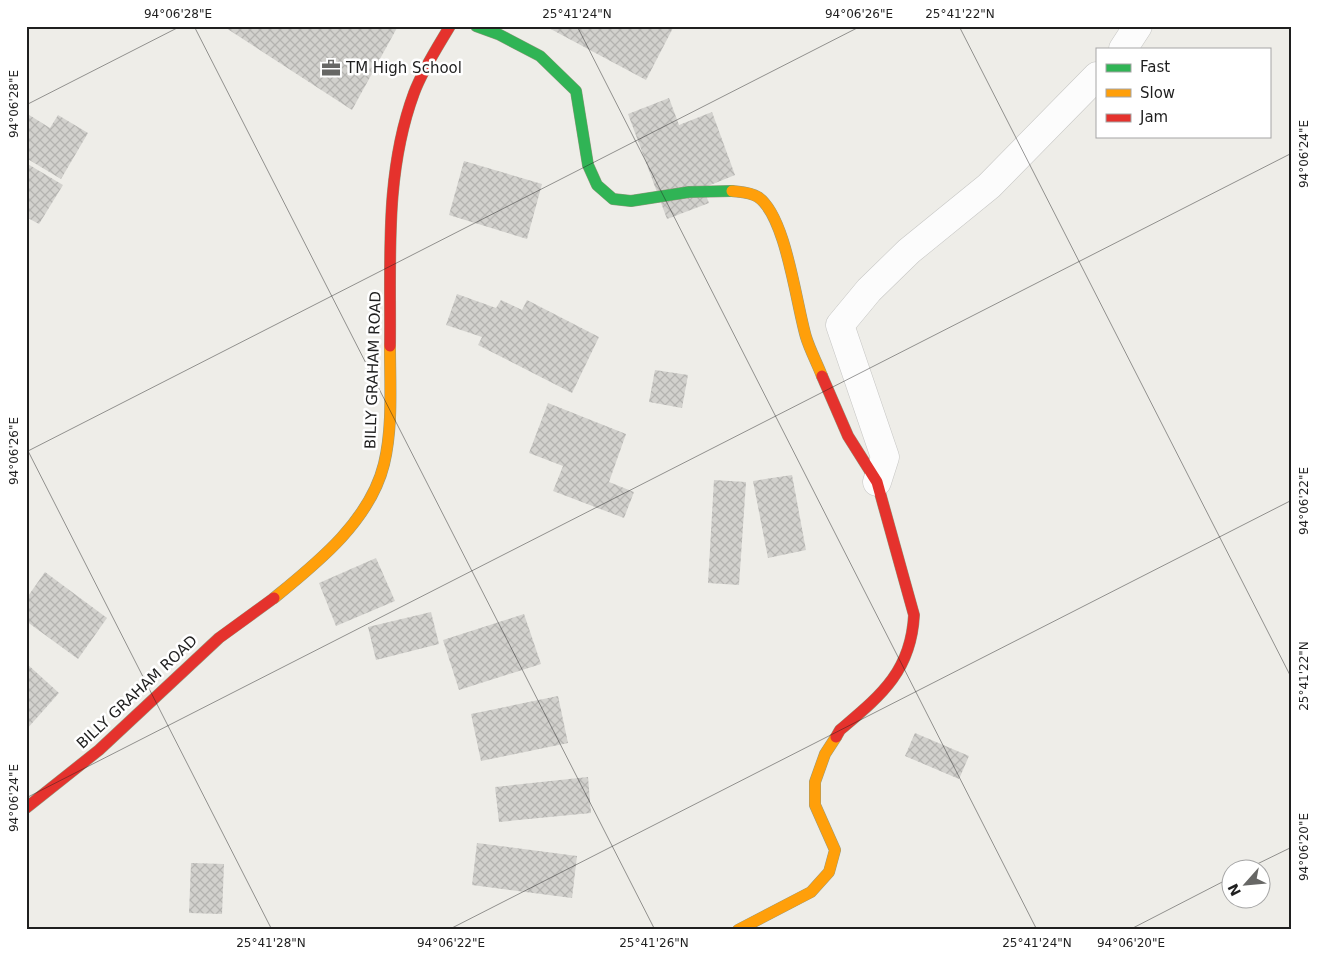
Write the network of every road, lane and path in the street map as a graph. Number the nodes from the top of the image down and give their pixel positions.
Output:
1 (450, 26) edge
2 (476, 26) edge
3 (1138, 26) edge
4 (1124, 48) edge
5 (1096, 77) edge
6 (877, 482) junction
7 (26, 808) edge
8 (738, 930) edge

1 - 7 street, BILLY GRAHAM ROAD
2 - 6 street
3 - 4 street
5 - 6 street
6 - 8 street

